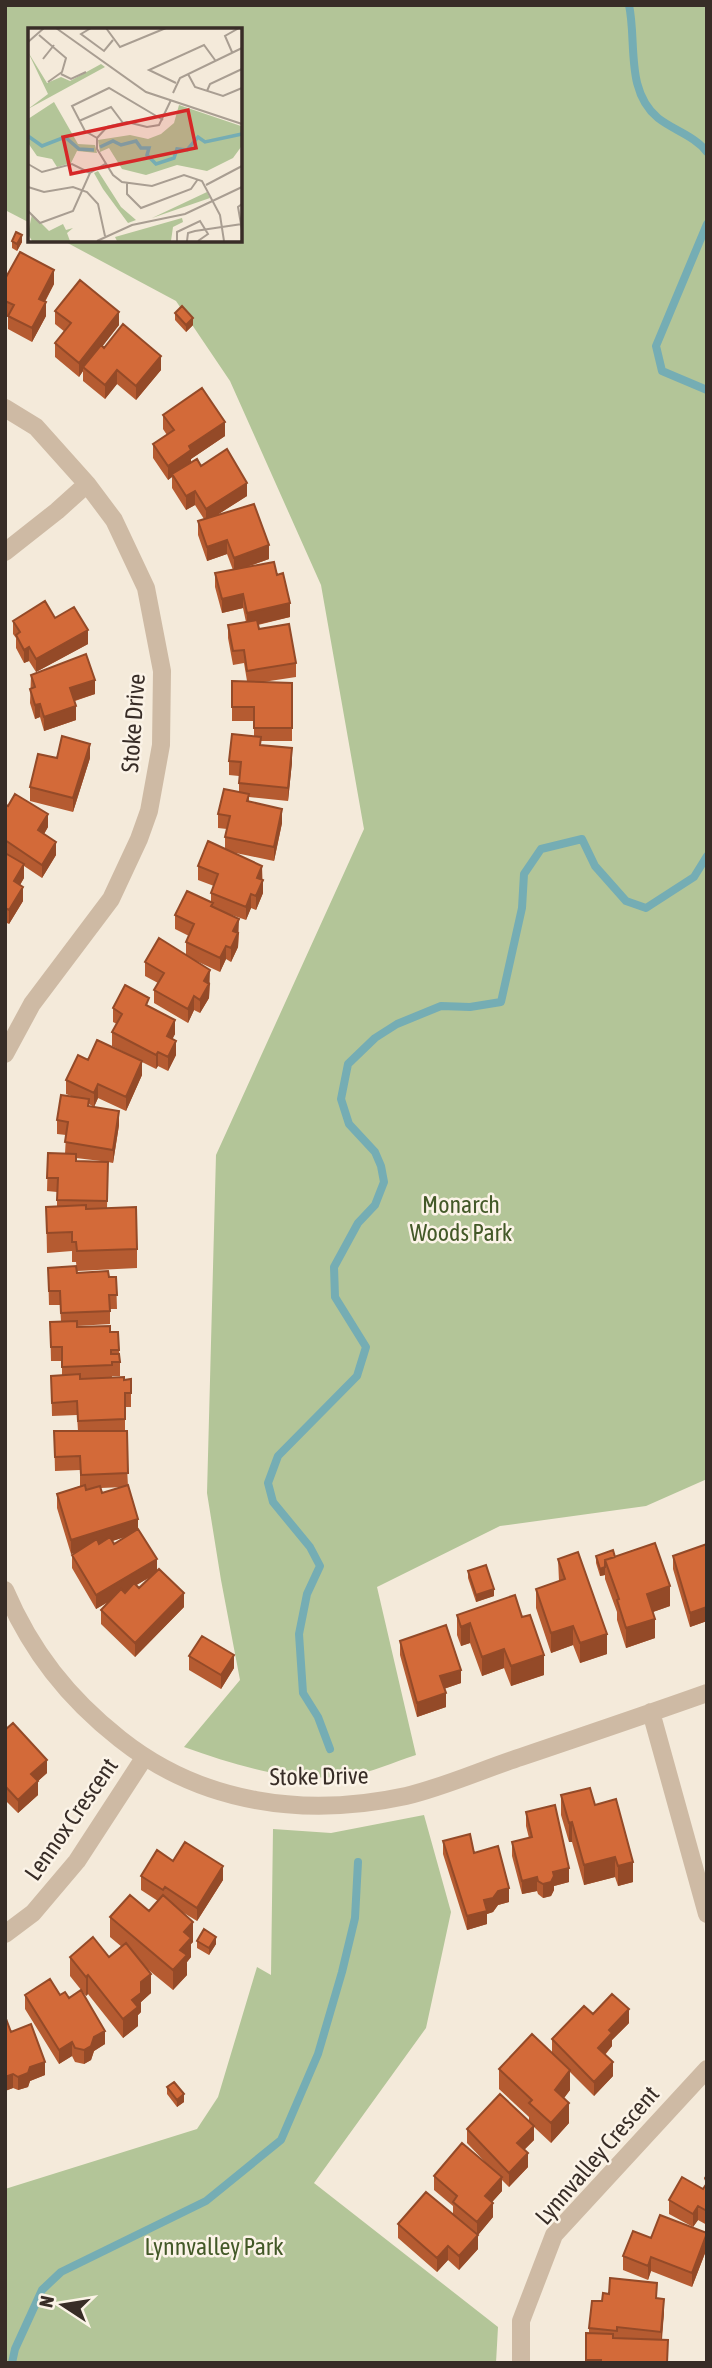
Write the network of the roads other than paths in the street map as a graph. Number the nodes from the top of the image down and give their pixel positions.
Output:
1 (5, 408) edge
2 (88, 484) junction
3 (5, 552) edge
4 (5, 1054) edge
5 (5, 1590) edge
6 (707, 1693) edge
7 (651, 1712) junction
8 (144, 1758) junction
9 (707, 1914) edge
10 (5, 1934) edge
11 (707, 2069) edge
12 (521, 2363) edge

1 - 2 street, Stoke Drive
2 - 3 street
2 - 4 street, Stoke Drive
5 - 8 street, Stoke Drive
6 - 7 street, Stoke Drive
7 - 8 street, Stoke Drive
7 - 9 street
8 - 10 street, Lennox Crescent
11 - 12 street, Lynnvalley Crescent

